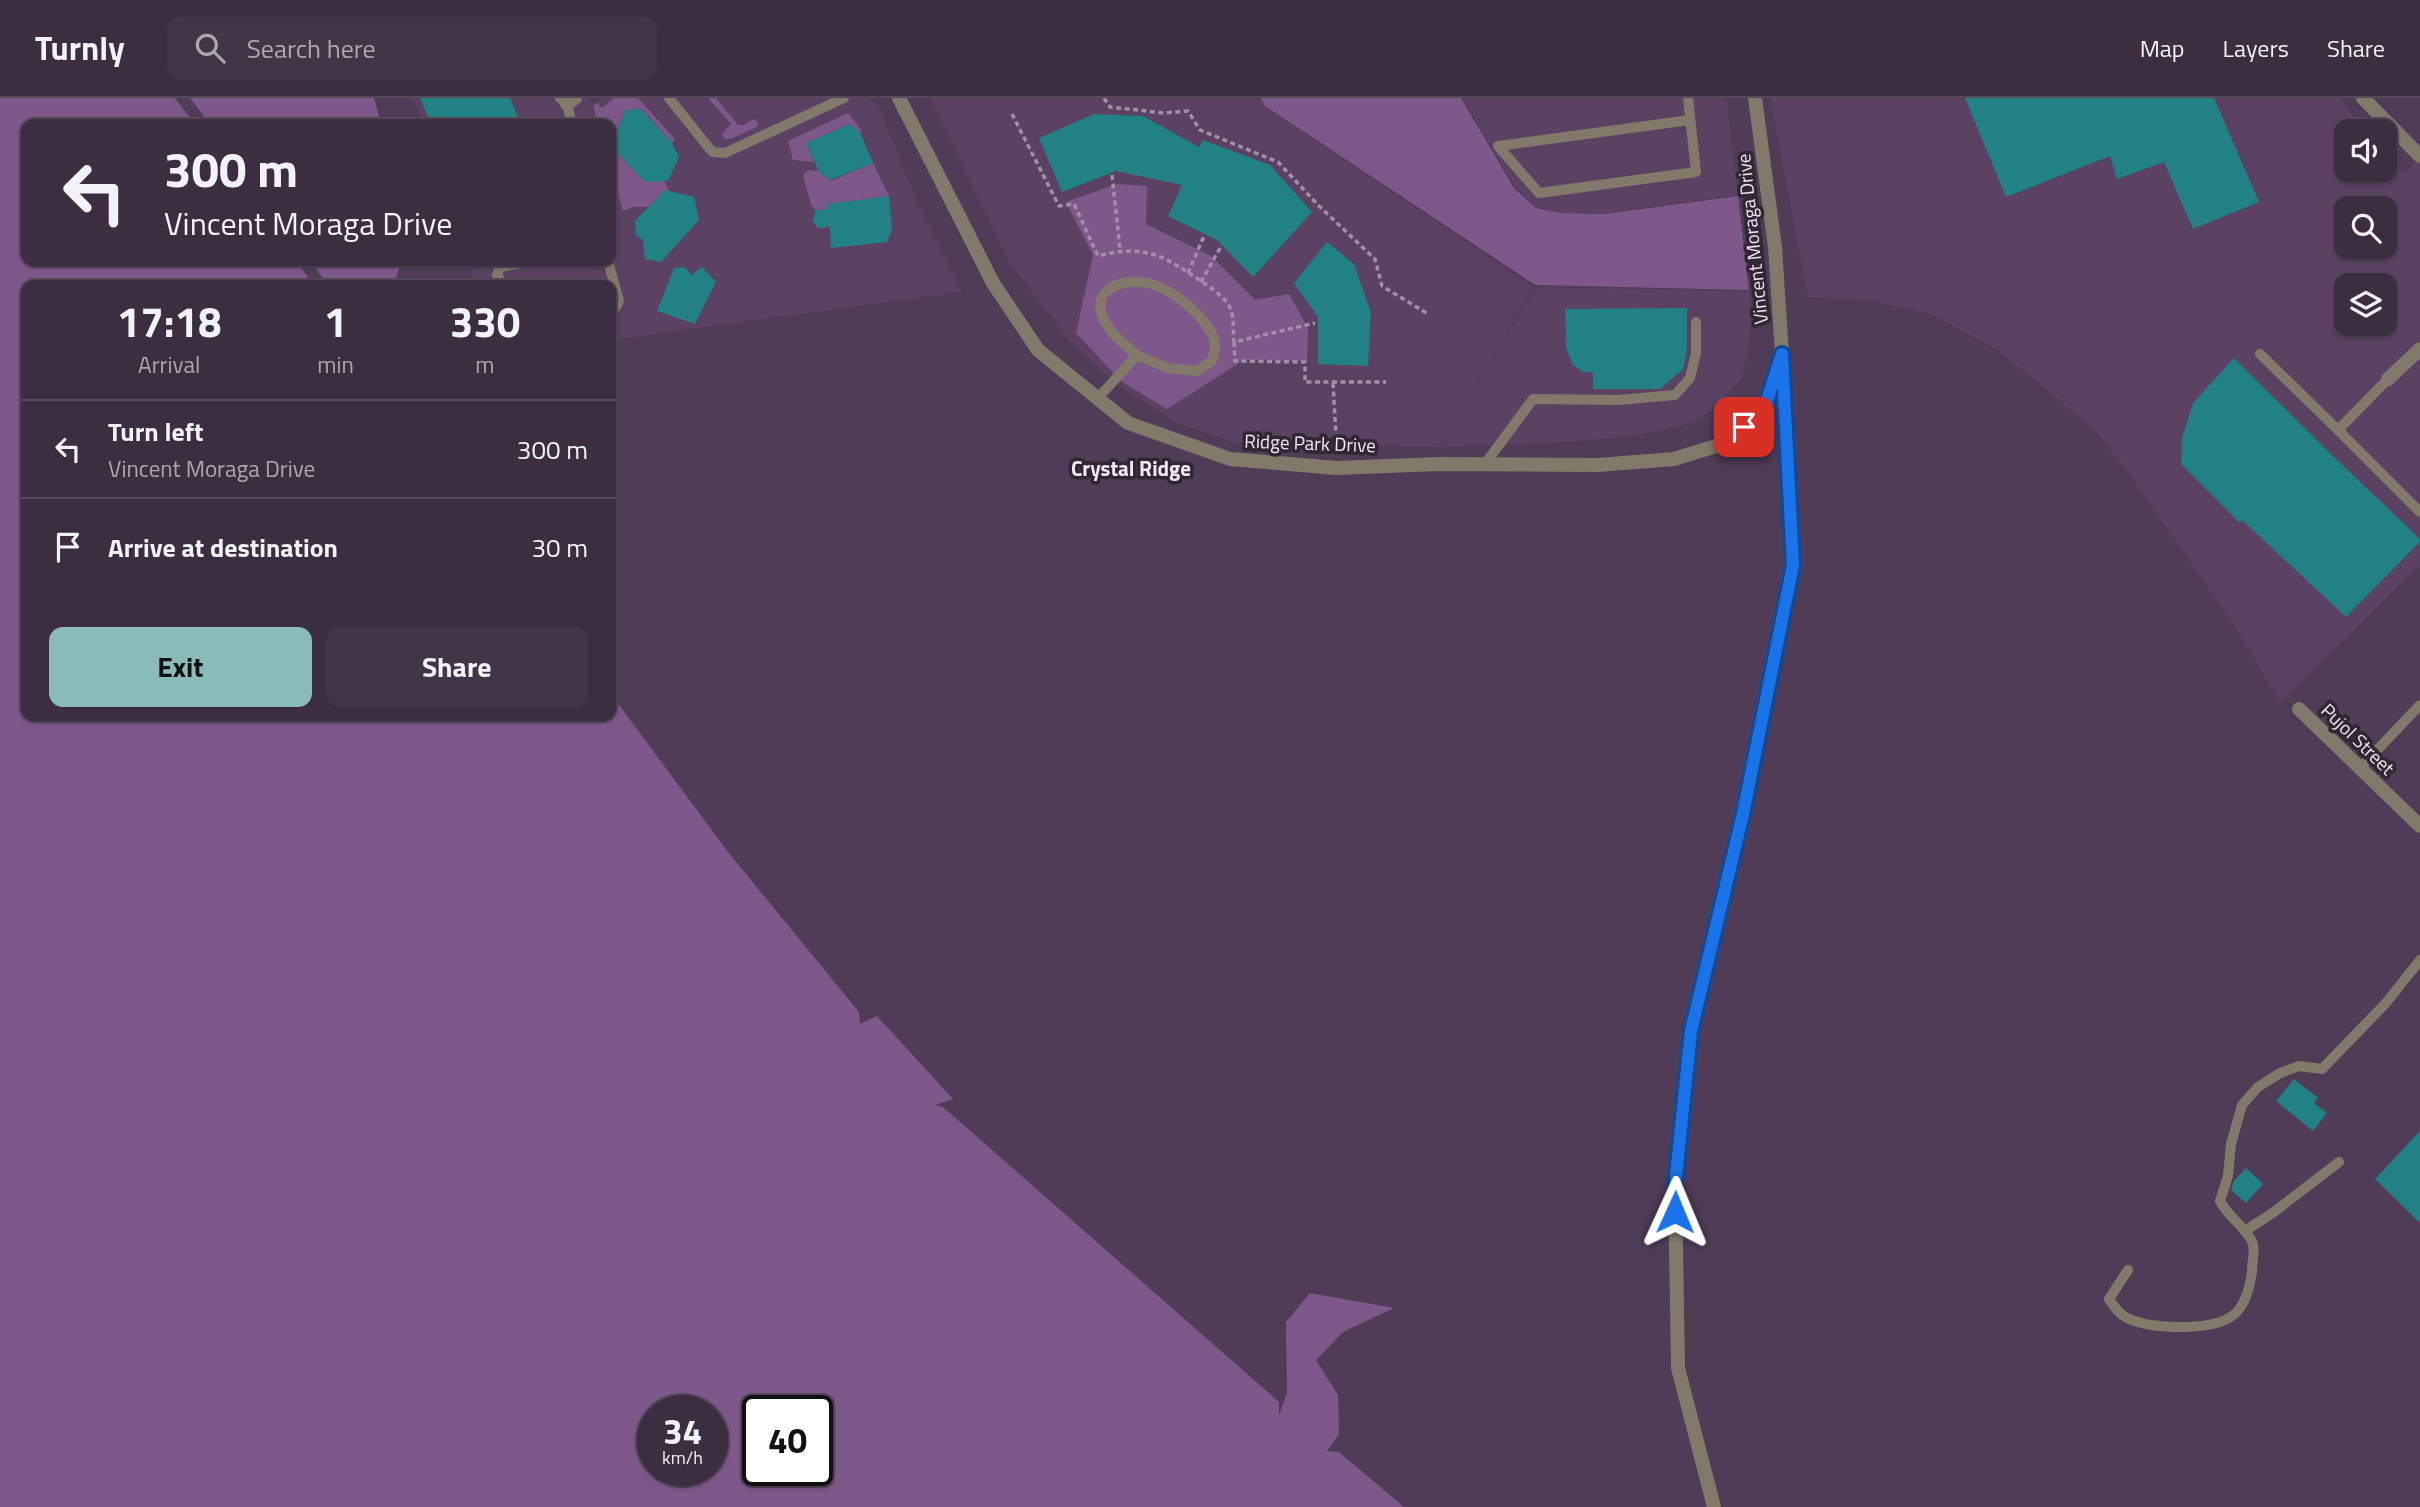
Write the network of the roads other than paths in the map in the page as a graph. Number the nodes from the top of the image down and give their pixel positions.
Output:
1 (669, 98) edge
2 (844, 98) edge
3 (899, 98) edge
4 (1688, 98) edge
5 (1755, 98) edge
6 (2362, 98) edge
7 (567, 100) edge
8 (571, 119) edge
9 (1690, 120) junction
10 (2420, 156) edge
11 (505, 266) edge
12 (500, 280) edge
13 (616, 288) edge
14 (616, 307) edge
15 (1696, 322) dead end
16 (2420, 349) edge
17 (1782, 354) junction
18 (2260, 354) dead end
19 (1137, 355) junction
20 (2388, 379) joint
21 (1098, 398) junction
22 (2337, 430) junction
23 (1729, 442) joint
24 (1485, 464) junction
25 (2420, 512) edge
26 (2420, 705) edge
27 (2299, 709) dead end
28 (2360, 768) junction
29 (2420, 826) edge
30 (2420, 960) edge
31 (2339, 1162) dead end
32 (2245, 1231) junction
33 (2128, 1270) dead end
34 (1714, 1507) edge

1 - 2 lane
3 - 21 street, Ridge Park Drive
4 - 9 lane
5 - 17 street, Vincent Moraga Drive
6 - 10 street
7 - 8 lane
9 - 9 lane
11 - 12 lane
13 - 14 lane
15 - 24 lane
16 - 20 street
17 - 23 street, Vincent Moraga Drive
17 - 34 street
18 - 22 lane
19 - 19 lane
19 - 21 lane
20 - 22 lane
21 - 24 street, Ridge Park Drive
22 - 25 lane
23 - 24 street, Ridge Park Drive
26 - 28 lane
27 - 28 street, Pujol Street
28 - 29 street, Pujol Street
30 - 32 lane
31 - 32 lane
32 - 33 lane

